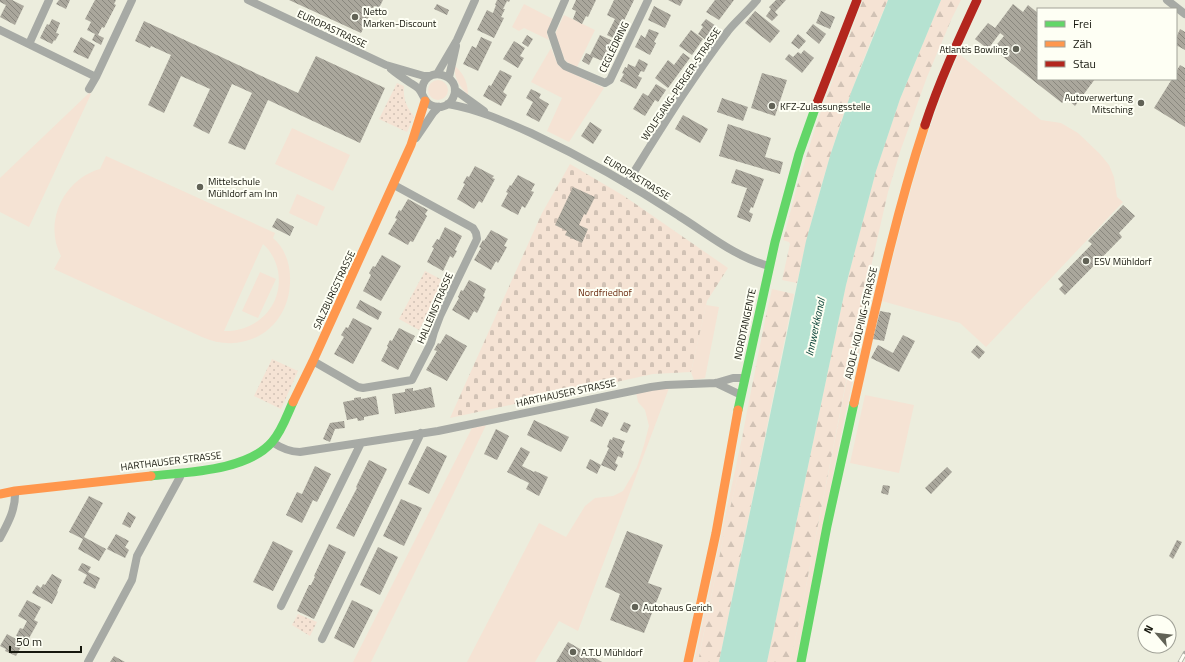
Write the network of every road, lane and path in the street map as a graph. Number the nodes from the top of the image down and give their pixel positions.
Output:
1 (49, 0) edge
2 (132, 0) edge
3 (248, 0) edge
4 (475, 0) edge
5 (565, 0) edge
6 (648, 0) edge
7 (757, 0) edge
8 (857, 0) edge
9 (977, 0) edge
10 (1167, 0) edge
11 (262, 3) edge
12 (1185, 14) edge
13 (0, 30) edge
14 (457, 40) junction
15 (29, 44) junction
16 (386, 66) junction
17 (433, 75) junction
18 (96, 77) junction
19 (449, 77) junction
20 (89, 89) dead end
21 (455, 90) junction
22 (424, 97) junction
23 (448, 104) junction
24 (439, 107) junction
25 (490, 115) junction
26 (412, 145) junction
27 (627, 183) junction
28 (394, 185) junction
29 (769, 266) junction
30 (313, 361) junction
31 (745, 378) junction
32 (716, 383) junction
33 (741, 395) junction
34 (421, 433) junction
35 (272, 442) junction
36 (361, 443) junction
37 (180, 473) junction
38 (15, 491) junction
39 (0, 494) edge
40 (0, 538) edge
41 (281, 606) dead end
42 (322, 638) dead end
43 (88, 662) edge
44 (688, 662) edge
45 (801, 662) edge

1 - 15 street
2 - 18 street
3 - 11 street, EUROPASTRASSE
4 - 14 street
5 - 6 street, CEGLÉDRING
7 - 27 street, WOLFGANG-PERGER-STRASSE
8 - 29 street, NORDTANGENTE
9 - 45 street, ADOLF-KOLPING-STRASSE
10 - 12 street
11 - 16 street, EUROPASTRASSE
13 - 15 street
14 - 17 street
14 - 19 street
15 - 18 street
16 - 17 street, EUROPASTRASSE
16 - 22 street, EUROPASTRASSE
17 - 19 street
17 - 22 street
18 - 20 street
19 - 21 street
21 - 23 street
21 - 25 street, EUROPASTRASSE
22 - 24 street
22 - 26 street, SALZBURGSTRASSE
23 - 24 street
23 - 25 street, EUROPASTRASSE
24 - 26 street, SALZBURGSTRASSE
25 - 27 street, EUROPASTRASSE
26 - 28 street, SALZBURGSTRASSE
27 - 29 street, EUROPASTRASSE
28 - 30 street, SALZBURGSTRASSE
28 - 30 street, HALLEINSTRASSE
29 - 31 street, NORDTANGENTE
30 - 35 street, SALZBURGSTRASSE
31 - 32 street, HARTHAUSER STRASSE
31 - 33 street, NORDTANGENTE
32 - 33 street, HARTHAUSER STRASSE
32 - 34 street, HARTHAUSER STRASSE
33 - 44 street, NORDTANGENTE
34 - 36 street, HARTHAUSER STRASSE
34 - 42 street
35 - 36 street, HARTHAUSER STRASSE
35 - 37 street, HARTHAUSER STRASSE
36 - 41 street
37 - 38 street, HARTHAUSER STRASSE
37 - 43 street
38 - 39 street, HARTHAUSER STRASSE
38 - 40 street

